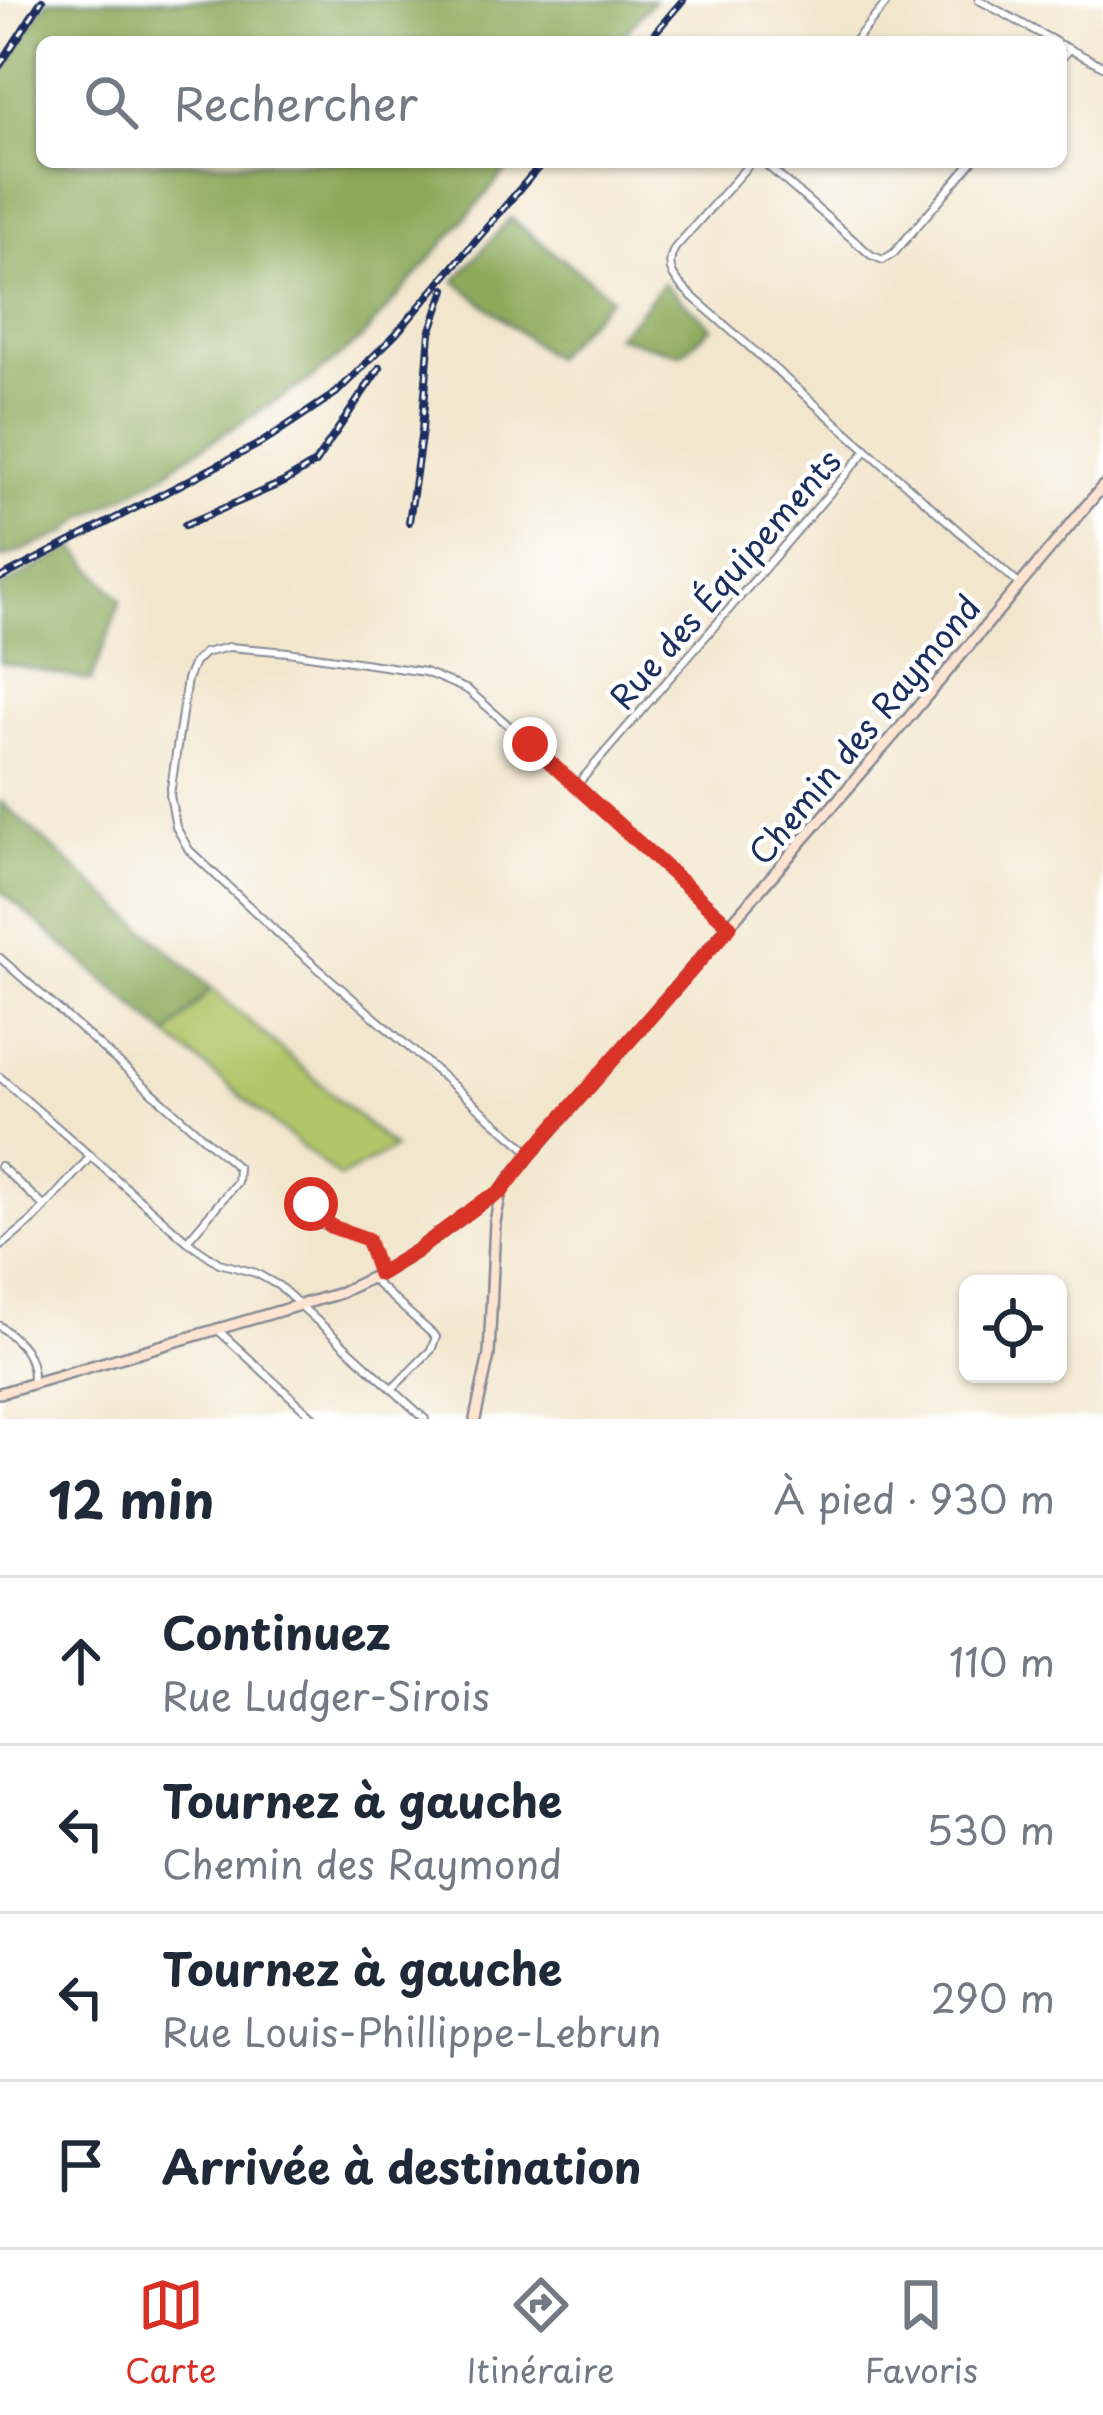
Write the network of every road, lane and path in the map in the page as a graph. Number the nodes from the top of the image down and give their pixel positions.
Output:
1 (890, 0) edge
2 (979, 0) edge
3 (859, 36) edge
4 (1045, 36) edge
5 (1067, 48) edge
6 (1103, 67) edge
7 (746, 168) edge
8 (770, 168) edge
9 (967, 168) edge
10 (867, 449) junction
11 (1103, 486) edge
12 (1021, 586) junction
13 (577, 785) junction
14 (730, 926) junction
15 (0, 958) edge
16 (0, 1077) edge
17 (531, 1153) junction
18 (91, 1156) junction
19 (0, 1166) edge
20 (501, 1192) junction
21 (45, 1207) junction
22 (330, 1226) junction
23 (187, 1240) junction
24 (0, 1247) edge
25 (375, 1277) junction
26 (299, 1307) junction
27 (0, 1326) edge
28 (219, 1331) junction
29 (33, 1383) junction
30 (392, 1388) junction
31 (0, 1393) edge
32 (315, 1419) edge
33 (424, 1419) edge
34 (475, 1419) edge

1 - 3 street
2 - 4 street
5 - 6 street
7 - 10 street
8 - 9 street
10 - 12 street, Rue des Équipements
10 - 13 street, Rue des Équipements
11 - 12 street, Chemin des Raymond
12 - 14 street, Chemin des Raymond
13 - 14 street
13 - 17 street
14 - 17 street, Chemin des Raymond
15 - 23 street
16 - 18 street
17 - 20 street, Chemin des Raymond
18 - 21 street
18 - 23 street
19 - 21 street
20 - 25 street, Chemin des Raymond
20 - 34 street
21 - 24 street
22 - 22 street
22 - 25 street
23 - 26 street
25 - 26 street, Chemin des Raymond
25 - 30 street
26 - 28 street, Chemin des Raymond
26 - 30 street
27 - 29 street
28 - 29 street, Chemin des Raymond
28 - 32 street
29 - 31 street, Chemin des Raymond
30 - 33 street

